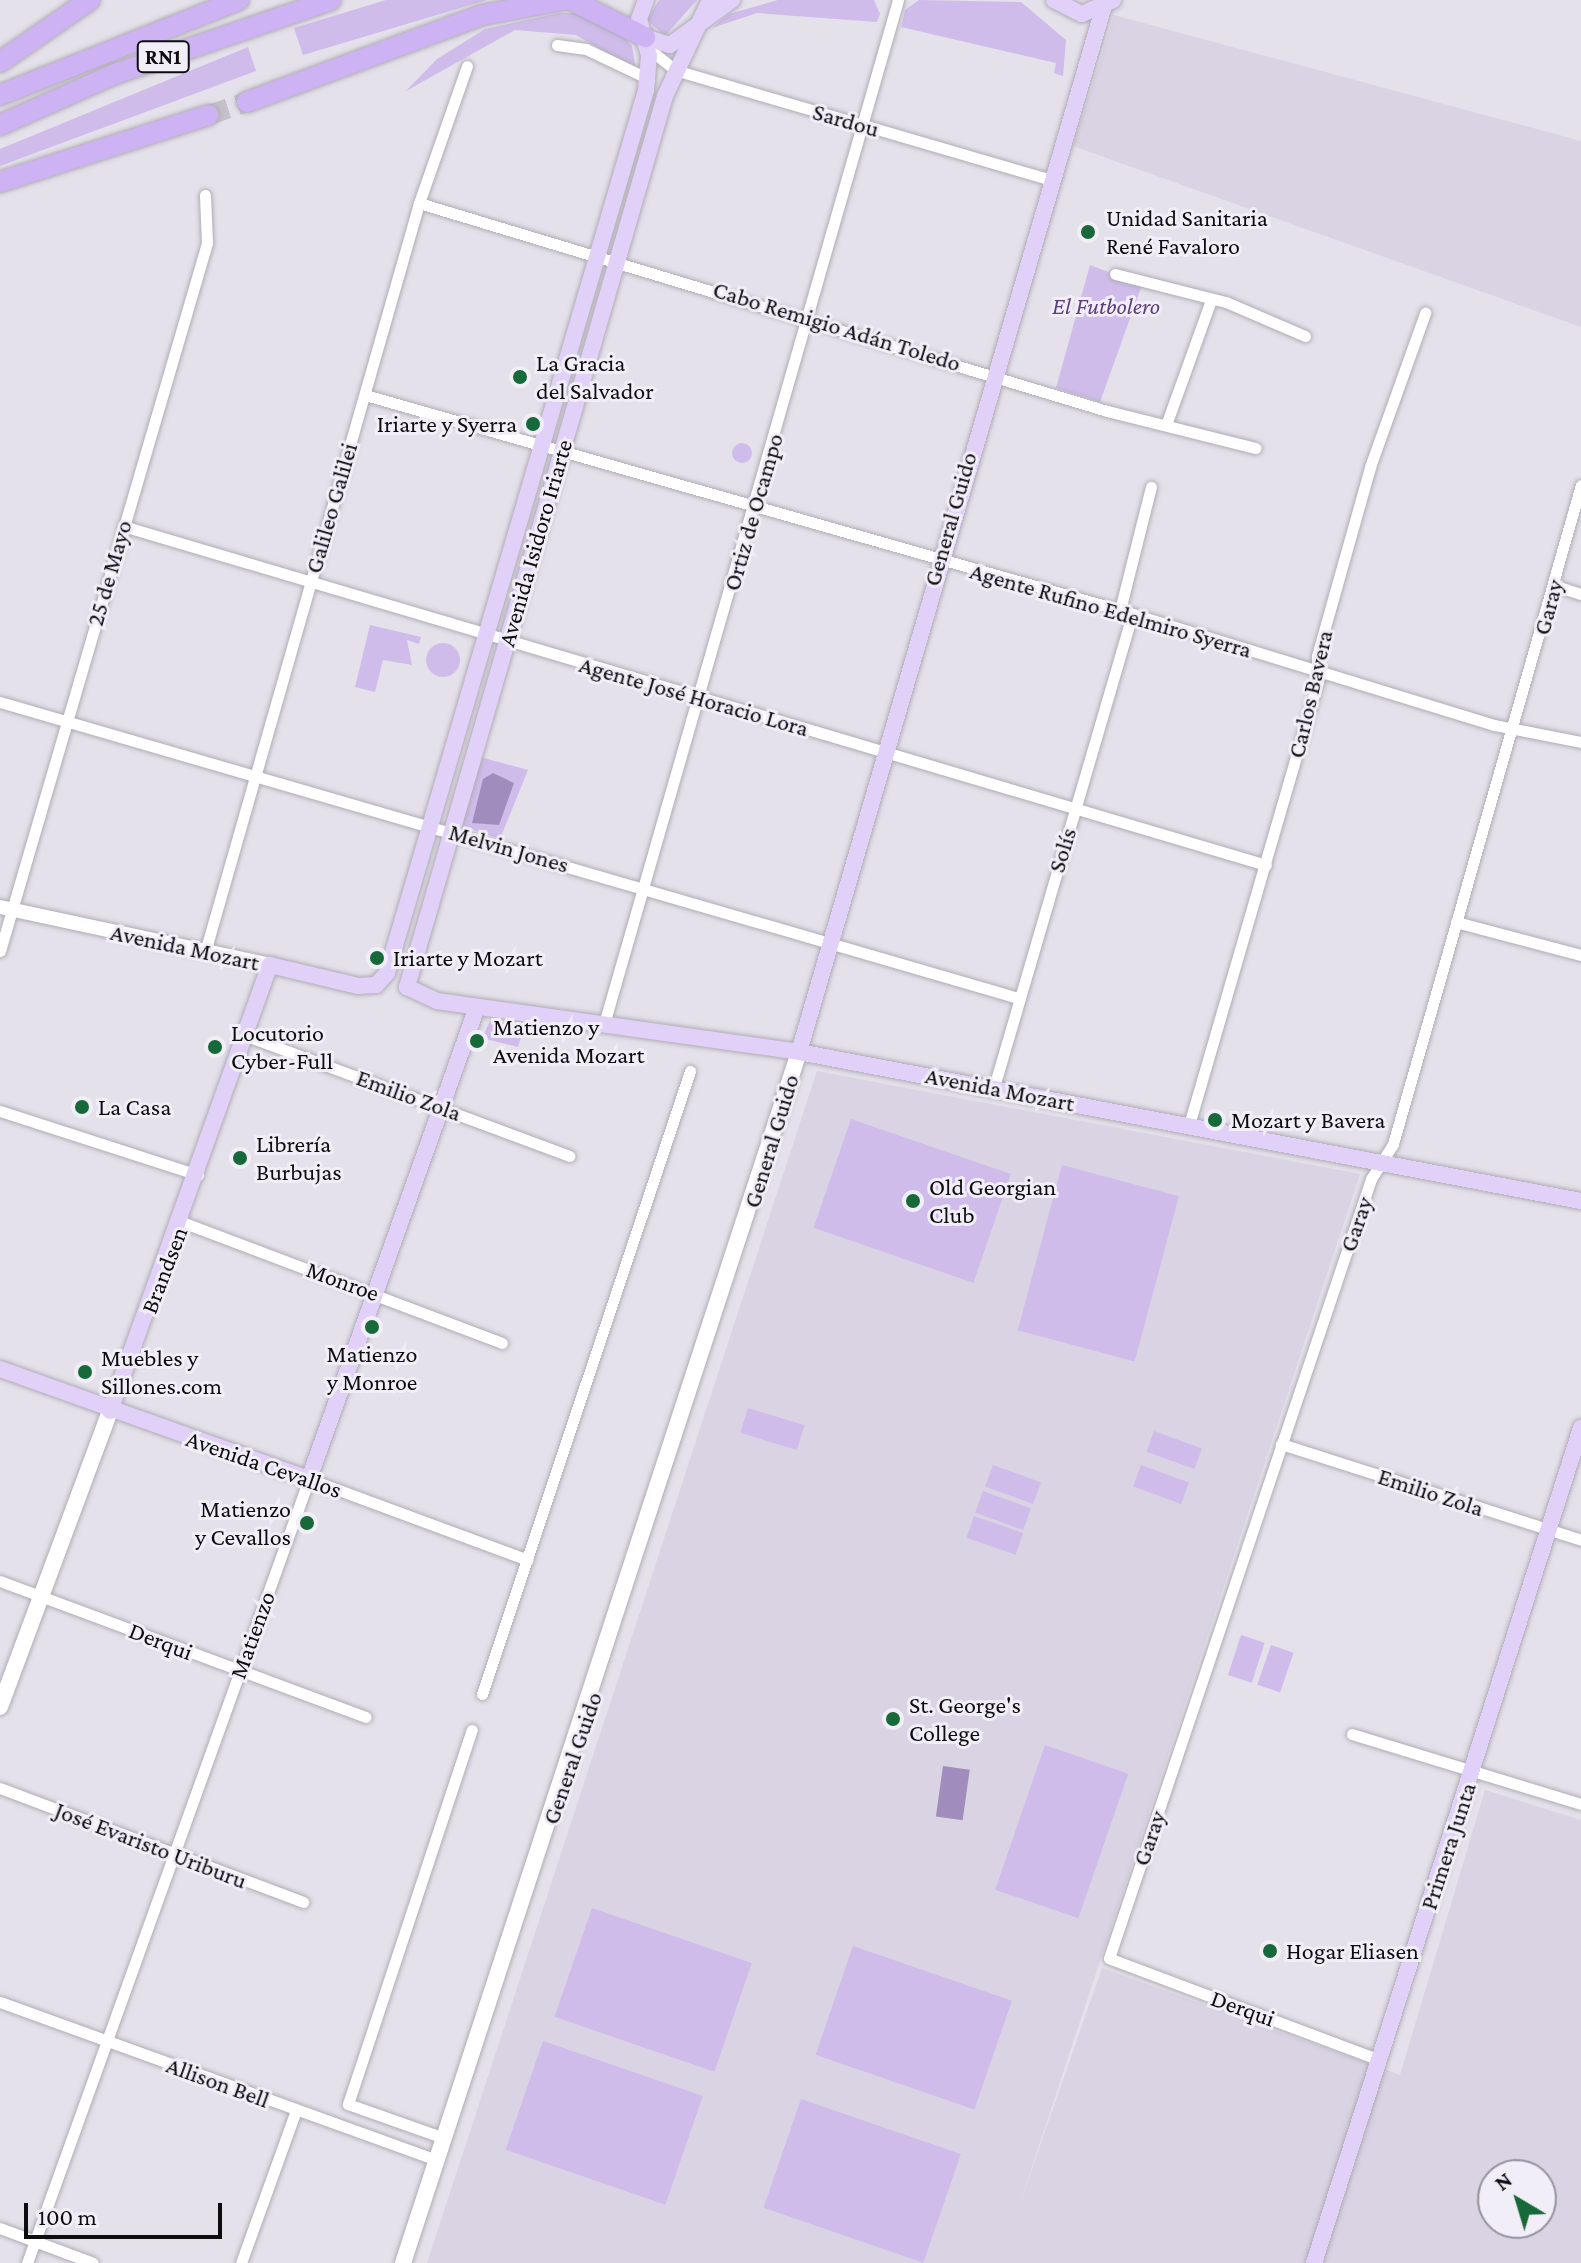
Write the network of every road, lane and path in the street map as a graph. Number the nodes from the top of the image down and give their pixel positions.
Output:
1 (90, 0) edge
2 (239, 0) edge
3 (331, 0) edge
4 (563, 0) edge
5 (571, 0) edge
6 (646, 0) edge
7 (710, 0) edge
8 (732, 0) edge
9 (898, 0) edge
10 (1055, 2) edge
11 (1108, 4) edge
12 (694, 28) junction
13 (646, 42) junction
14 (557, 45) dead end
15 (0, 62) edge
16 (467, 66) dead end
17 (675, 70) junction
18 (648, 85) junction
19 (0, 95) edge
20 (665, 96) junction
21 (247, 102) tunnel mouth
22 (209, 115) tunnel mouth
23 (0, 125) edge
24 (866, 126) junction
25 (1051, 180) junction
26 (0, 182) edge
27 (205, 195) dead end
28 (419, 203) junction
29 (601, 256) junction
30 (617, 261) junction
31 (1115, 274) dead end
32 (1211, 300) junction
33 (1425, 313) dead end
34 (810, 318) junction
35 (1305, 336) dead end
36 (992, 374) junction
37 (365, 395) junction
38 (1166, 425) junction
39 (543, 447) junction
40 (1255, 448) dead end
41 (562, 452) junction
42 (1581, 485) edge
43 (1151, 487) dead end
44 (754, 506) junction
45 (123, 526) junction
46 (937, 562) junction
47 (309, 582) junction
48 (1553, 585) junction
49 (1581, 594) edge
50 (1126, 612) junction
51 (487, 635) junction
52 (507, 641) junction
53 (1317, 669) junction
54 (698, 698) junction
55 (0, 702) edge
56 (66, 722) junction
57 (1514, 727) junction
58 (1581, 742) edge
59 (886, 750) junction
60 (252, 773) junction
61 (1074, 808) junction
62 (432, 826) junction
63 (450, 830) junction
64 (1266, 865) junction
65 (643, 887) junction
66 (6, 909) edge
67 (1456, 922) junction
68 (830, 943) junction
69 (0, 951) edge
70 (205, 952) junction
71 (1581, 955) edge
72 (270, 965) junction
73 (371, 987) joint
74 (416, 996) joint
75 (1018, 998) junction
76 (477, 1007) junction
77 (604, 1024) junction
78 (247, 1036) junction
79 (799, 1052) junction
80 (690, 1071) dead end
81 (994, 1087) junction
82 (445, 1108) junction
83 (0, 1111) edge
84 (1189, 1125) junction
85 (569, 1156) dead end
86 (1382, 1160) junction
87 (198, 1175) junction
88 (1581, 1201) edge
89 (182, 1222) junction
90 (376, 1293) junction
91 (502, 1343) dead end
92 (0, 1369) edge
93 (110, 1411) junction
94 (1581, 1428) edge
95 (1281, 1444) junction
96 (309, 1479) junction
97 (1549, 1530) junction
98 (1581, 1540) edge
99 (528, 1560) junction
100 (0, 1581) edge
101 (41, 1596) junction
102 (239, 1670) junction
103 (482, 1694) dead end
104 (0, 1707) edge
105 (366, 1717) dead end
106 (472, 1730) dead end
107 (1352, 1734) dead end
108 (1473, 1770) junction
109 (0, 1788) edge
110 (1581, 1804) edge
111 (170, 1853) junction
112 (303, 1902) dead end
113 (1109, 1958) joint
114 (0, 2002) edge
115 (105, 2040) junction
116 (1377, 2059) junction
117 (296, 2110) junction
118 (444, 2138) junction
119 (436, 2160) junction
120 (0, 2228) edge
121 (35, 2241) junction
122 (27, 2263) edge
123 (93, 2263) edge
124 (241, 2263) edge
125 (403, 2263) edge
126 (1314, 2263) edge

1 - 15 highway
2 - 19 highway, RN1
3 - 23 highway, RN1
4 - 21 highway
5 - 13 highway
6 - 13 main road, Avenida Isidoro Iriarte
7 - 12 main road, Avenida Isidoro Iriarte
8 - 12 main road
9 - 24 street, Ortiz de Ocampo
10 - 11 main road
11 - 25 main road, General Guido
12 - 13 main road
12 - 17 main road, Avenida Isidoro Iriarte
13 - 17 street, Sardou
13 - 18 main road, Avenida Isidoro Iriarte
14 - 18 street
16 - 28 street, Galileo Galilei
17 - 20 main road, Avenida Isidoro Iriarte
17 - 24 street, Sardou
18 - 20 main road
18 - 29 main road, Avenida Isidoro Iriarte
20 - 30 main road, Avenida Isidoro Iriarte
22 - 26 highway
24 - 25 street, Sardou
24 - 34 street, Ortiz de Ocampo
25 - 36 main road, General Guido
27 - 45 street, 25 de Mayo
28 - 29 street, Cabo Remigio Adán Toledo
28 - 37 street, Galileo Galilei
29 - 30 street, Cabo Remigio Adán Toledo
29 - 39 main road, Avenida Isidoro Iriarte
30 - 34 street, Cabo Remigio Adán Toledo
30 - 41 main road, Avenida Isidoro Iriarte
31 - 32 street
32 - 35 street
32 - 38 street
33 - 53 street, Carlos Bavera
34 - 36 street, Cabo Remigio Adán Toledo
34 - 44 street, Ortiz de Ocampo
36 - 38 street, Cabo Remigio Adán Toledo
36 - 46 main road, General Guido
37 - 39 street, Agente Rufino Edelmiro Syerra
37 - 47 street, Galileo Galilei
38 - 40 street, Cabo Remigio Adán Toledo
39 - 41 street, Agente Rufino Edelmiro Syerra
39 - 51 main road, Avenida Isidoro Iriarte
41 - 44 street, Agente Rufino Edelmiro Syerra
41 - 52 main road, Avenida Isidoro Iriarte
42 - 48 street, Garay
43 - 50 street, Solís
44 - 46 street, Agente Rufino Edelmiro Syerra
44 - 54 street, Ortiz de Ocampo
45 - 47 street, Agente José Horacio Lora
45 - 56 street, 25 de Mayo
46 - 50 street, Agente Rufino Edelmiro Syerra
46 - 59 main road, General Guido
47 - 51 street, Agente José Horacio Lora
47 - 60 street, Galileo Galilei
48 - 49 street
48 - 57 street, Garay
50 - 53 street, Agente Rufino Edelmiro Syerra
50 - 61 street, Solís
51 - 52 street, Agente José Horacio Lora
51 - 62 main road, Avenida Isidoro Iriarte
52 - 54 street, Agente José Horacio Lora
52 - 63 main road, Avenida Isidoro Iriarte
53 - 57 street, Agente Rufino Edelmiro Syerra
53 - 64 street, Carlos Bavera
54 - 59 street, Agente José Horacio Lora
54 - 65 street, Ortiz de Ocampo
55 - 56 street, Melvin Jones
56 - 60 street, Melvin Jones
56 - 66 street, 25 de Mayo
57 - 58 street, Agente Rufino Edelmiro Syerra
57 - 67 street, Garay
59 - 61 street, Agente José Horacio Lora
59 - 68 main road, General Guido
60 - 62 street, Melvin Jones
60 - 70 street, Galileo Galilei
61 - 64 street, Agente José Horacio Lora
61 - 75 street, Solís
62 - 63 street, Melvin Jones
62 - 73 main road, Avenida Isidoro Iriarte
63 - 65 street, Melvin Jones
63 - 74 main road, Avenida Isidoro Iriarte
64 - 84 street, Carlos Bavera
65 - 68 street, Melvin Jones
65 - 77 street, Ortiz de Ocampo
66 - 69 street, 25 de Mayo
66 - 70 street, Avenida Mozart
67 - 71 street
67 - 86 street, Garay
68 - 75 street, Melvin Jones
68 - 79 main road, General Guido
70 - 72 street, Avenida Mozart
72 - 73 main road, Avenida Mozart
72 - 78 main road, Brandsen
74 - 76 main road, Avenida Mozart
75 - 81 street, Solís
76 - 77 main road, Avenida Mozart
76 - 82 main road, Matienzo
77 - 79 main road, Avenida Mozart
78 - 82 street, Emilio Zola
78 - 87 main road, Brandsen
79 - 81 main road, Avenida Mozart
79 - 118 main road, General Guido
80 - 99 street
81 - 84 main road, Avenida Mozart
82 - 85 street, Emilio Zola
82 - 90 main road, Matienzo
83 - 87 street
84 - 86 main road, Avenida Mozart
86 - 88 main road, Avenida Mozart
86 - 95 street, Garay
87 - 89 main road, Brandsen
89 - 90 street, Monroe
89 - 93 main road, Brandsen
90 - 91 street, Monroe
90 - 96 main road, Matienzo
92 - 93 main road, Avenida Cevallos
93 - 96 main road, Avenida Cevallos
93 - 101 main road, Brandsen
94 - 97 main road, Primera Junta
95 - 97 street, Emilio Zola
95 - 113 street, Garay
96 - 99 street, Avenida Cevallos
96 - 102 street, Matienzo
97 - 98 street, Emilio Zola
97 - 108 main road, Primera Junta
99 - 103 street
100 - 101 street, Derqui
101 - 102 street, Derqui
101 - 104 main road, Brandsen
102 - 105 street, Derqui
102 - 111 street, Matienzo
106 - 118 street
107 - 108 street
108 - 110 street
108 - 116 main road, Primera Junta
109 - 111 street, José Evaristo Uriburu
111 - 112 street, José Evaristo Uriburu
111 - 115 street, Matienzo
113 - 116 street, Derqui
114 - 115 street, Allison Bell
115 - 117 street, Allison Bell
115 - 121 street, Matienzo
116 - 126 main road, Primera Junta
117 - 119 street, Allison Bell
117 - 124 street
118 - 119 main road, General Guido
119 - 125 main road, General Guido
120 - 121 street
121 - 122 street, Matienzo
121 - 123 street

